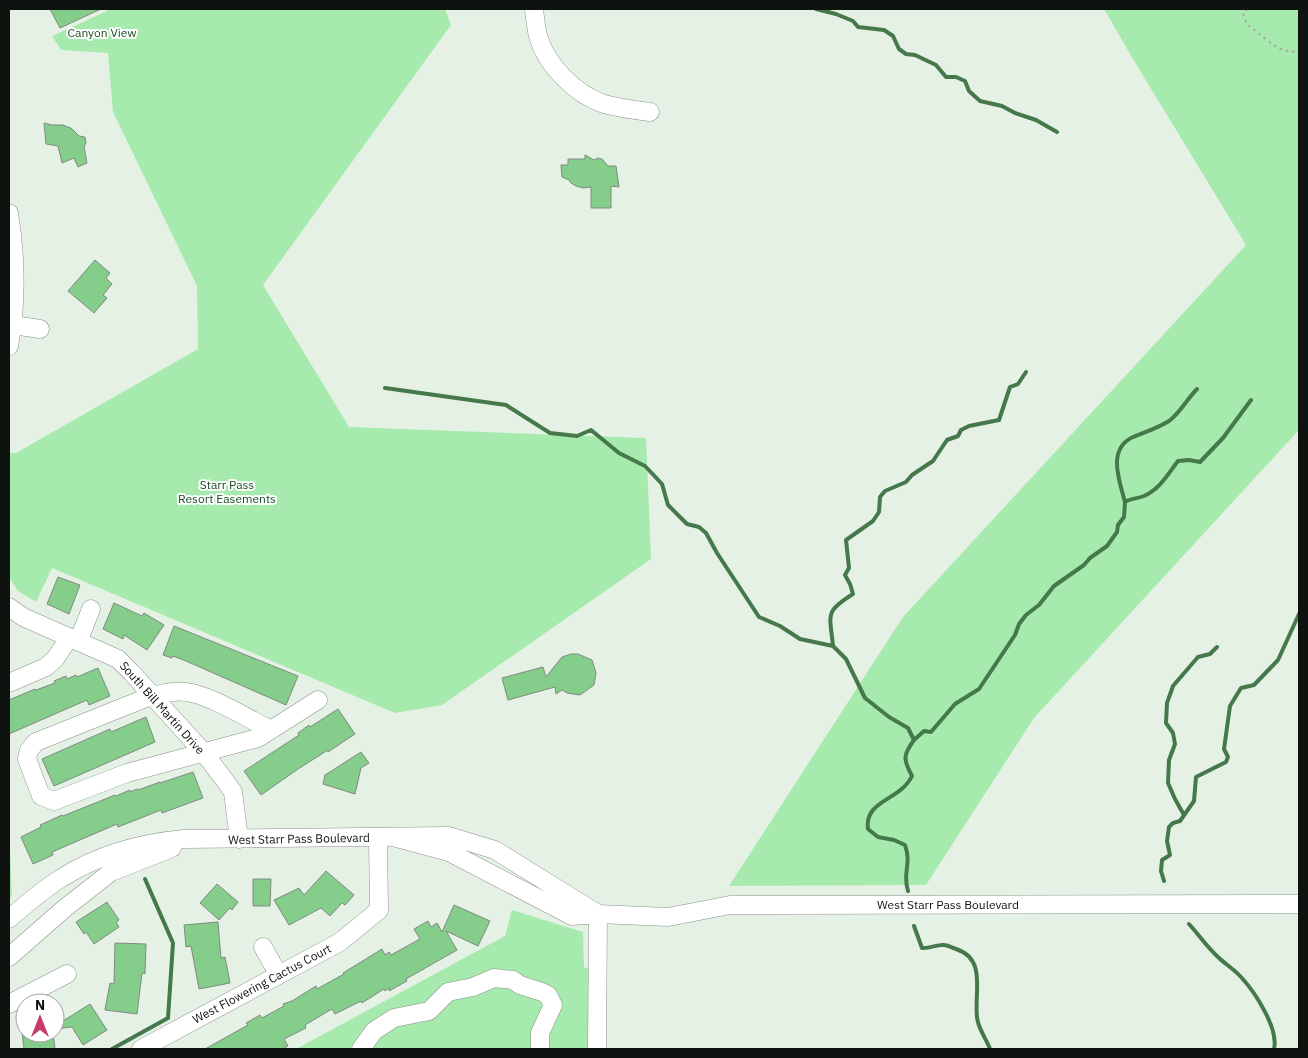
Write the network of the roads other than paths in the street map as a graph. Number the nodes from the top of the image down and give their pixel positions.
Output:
1 (534, 9) edge
2 (650, 112) dead end
3 (9, 213) edge
4 (13, 326) junction
5 (40, 329) dead end
6 (9, 346) edge
7 (9, 607) edge
8 (91, 609) dead end
9 (73, 640) junction
10 (9, 683) edge
11 (151, 696) junction
12 (318, 700) dead end
13 (271, 730) junction
14 (204, 753) junction
15 (386, 838) junction
16 (239, 839) junction
17 (204, 840) junction
18 (1299, 904) edge
19 (598, 914) junction
20 (9, 919) edge
21 (263, 947) dead end
22 (9, 957) edge
23 (67, 974) dead end
24 (278, 974) junction
25 (9, 1004) edge
26 (141, 1049) edge
27 (361, 1049) edge
28 (540, 1049) edge
29 (597, 1049) edge

1 - 2 street
3 - 4 street
4 - 5 street
4 - 6 street
7 - 9 street, South Bill Martin Drive
8 - 9 street
9 - 10 street
9 - 11 street, South Bill Martin Drive
11 - 13 street
11 - 14 street, South Bill Martin Drive
11 - 14 street
12 - 13 street
13 - 14 street
14 - 16 street, South Bill Martin Drive
15 - 16 street, West Starr Pass Boulevard
15 - 19 street, West Starr Pass Boulevard
15 - 24 street, West Flowering Cactus Court
16 - 17 street, West Starr Pass Boulevard
17 - 20 street, West Starr Pass Boulevard
17 - 22 street, West Starr Pass Boulevard
18 - 19 street, West Starr Pass Boulevard
19 - 29 street
21 - 24 street
23 - 25 street
24 - 26 street, West Flowering Cactus Court
27 - 28 street

